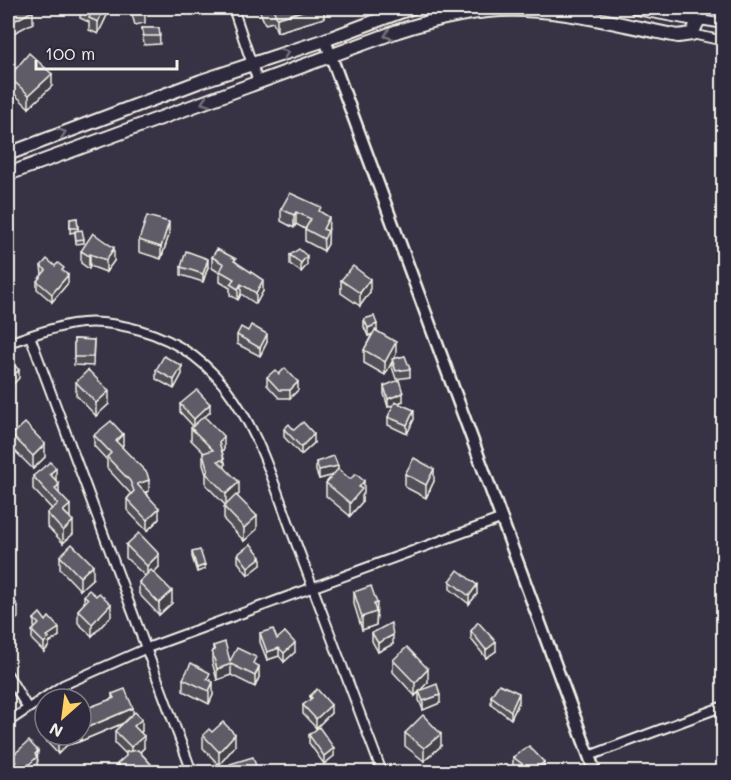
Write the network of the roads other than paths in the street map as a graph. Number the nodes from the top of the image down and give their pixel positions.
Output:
1 (233, 8) edge
2 (411, 8) edge
3 (639, 8) edge
4 (663, 8) edge
5 (702, 14) edge
6 (723, 24) edge
7 (692, 34) junction
8 (325, 40) junction
9 (723, 41) edge
10 (331, 57) junction
11 (253, 64) junction
12 (258, 82) junction
13 (8, 154) edge
14 (8, 174) edge
15 (30, 336) junction
16 (8, 343) edge
17 (500, 519) junction
18 (313, 587) junction
19 (147, 648) junction
20 (8, 675) edge
21 (723, 706) edge
22 (27, 707) junction
23 (8, 722) edge
24 (590, 756) junction
25 (192, 772) edge
26 (382, 772) edge
27 (595, 772) edge

1 - 11 street
2 - 8 main road
3 - 4 main road
3 - 5 main road
5 - 6 street
5 - 7 main road
7 - 9 street
7 -> 10 main road
8 - 10 street
11 -> 8 main road
10 - 12 main road
10 - 17 street
11 - 12 street
13 -> 11 main road
12 -> 14 main road
15 - 16 street
15 - 18 street
15 - 19 street
17 - 18 street
17 - 24 street
18 - 19 street
18 - 26 street
19 - 22 street
19 - 25 street
20 - 22 street
21 - 24 street
22 - 23 street
24 - 27 street

